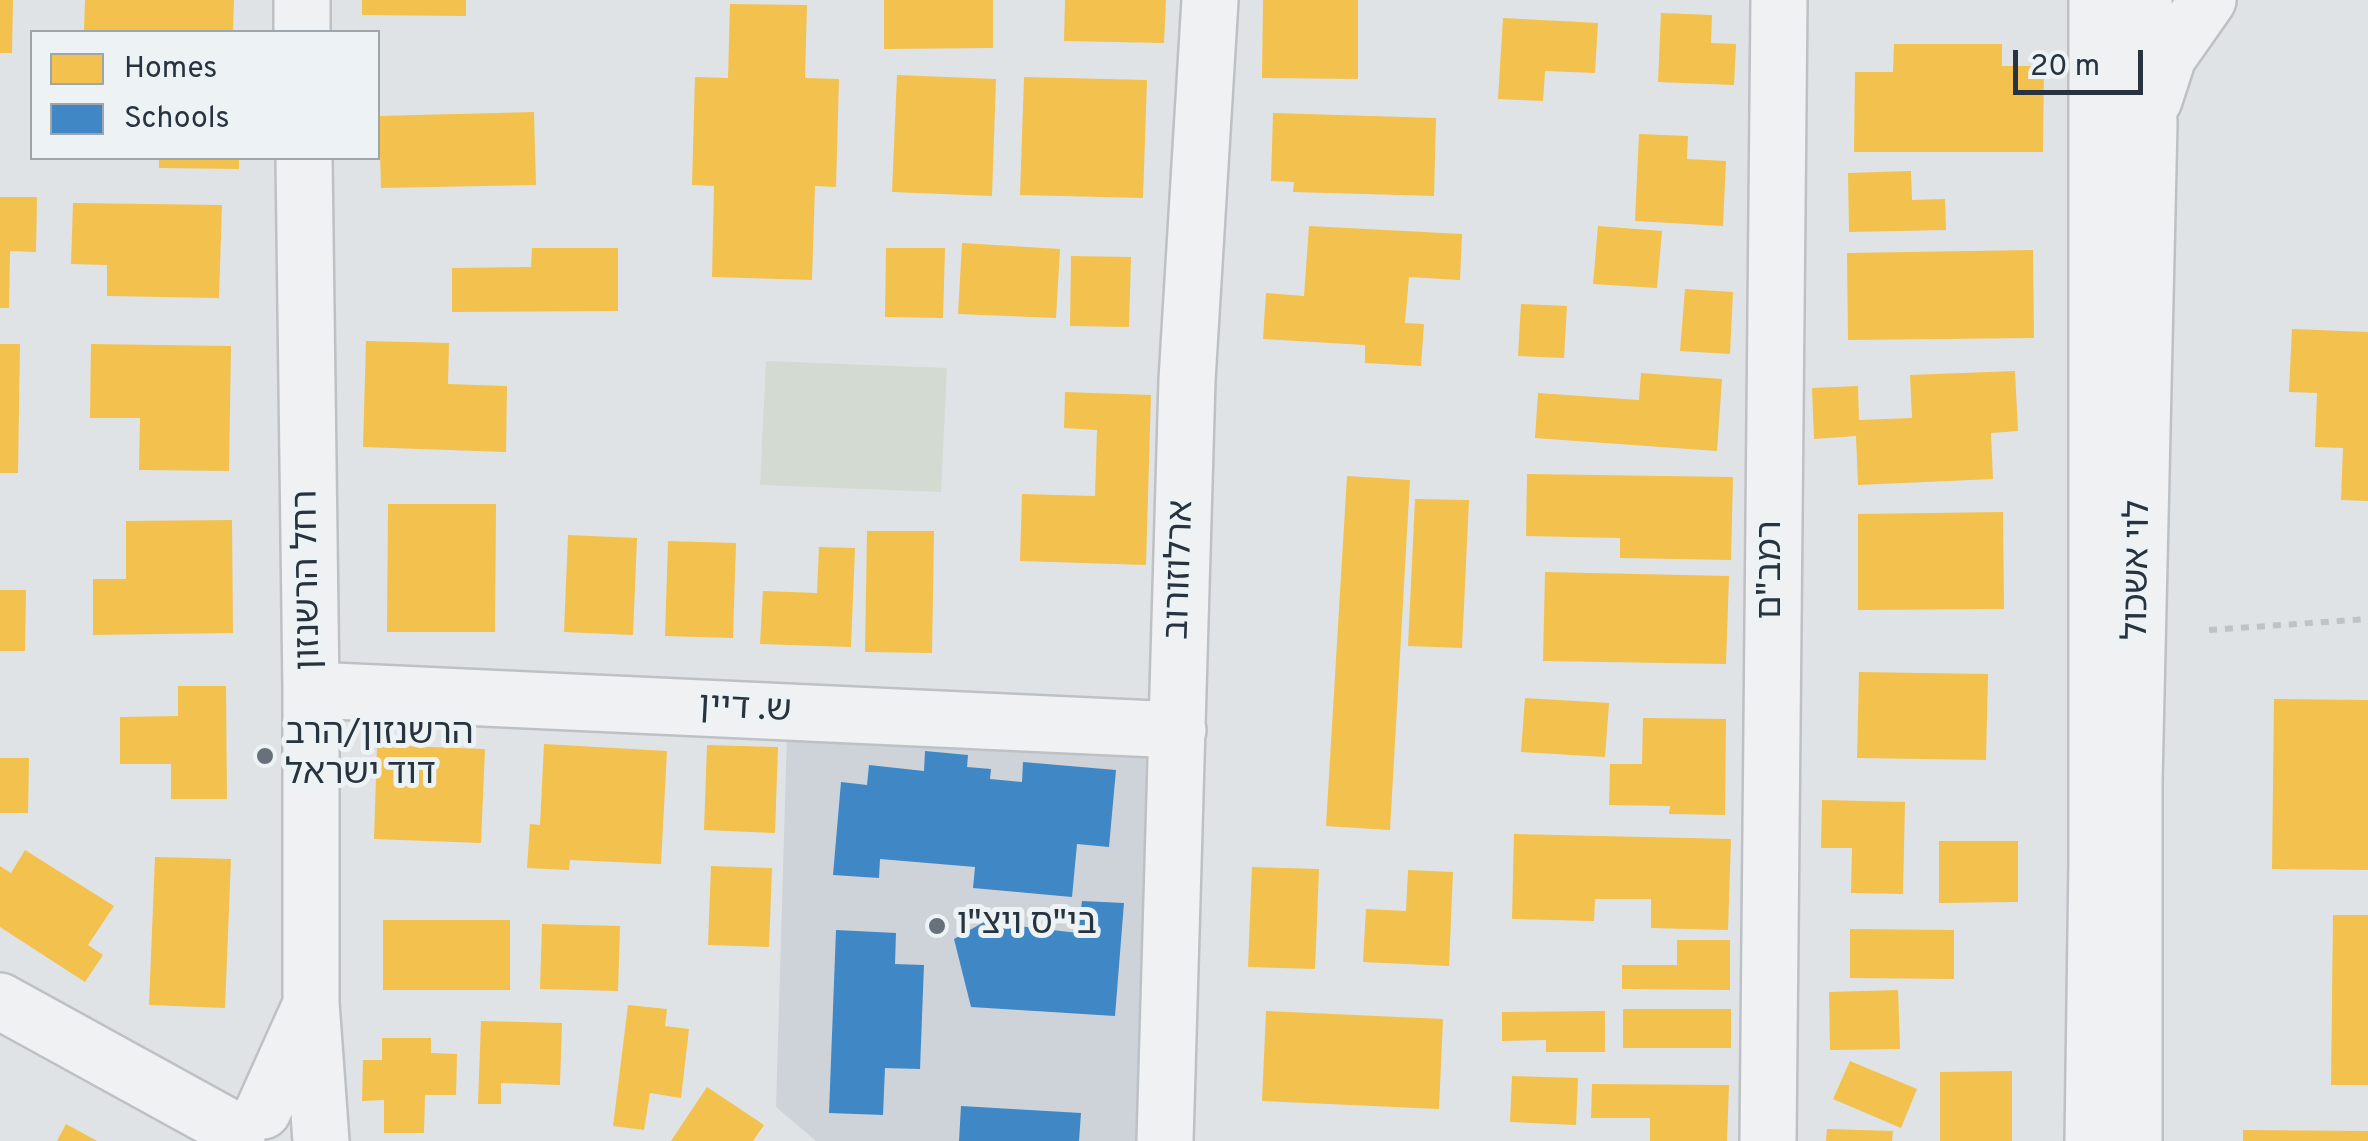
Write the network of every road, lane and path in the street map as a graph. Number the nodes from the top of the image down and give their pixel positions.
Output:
1 (302, 0) edge
2 (1210, 0) edge
3 (1779, 0) edge
4 (2097, 0) edge
5 (2144, 0) edge
6 (2208, 0) edge
7 (302, 30) edge
8 (2149, 123) junction
9 (304, 160) edge
10 (2368, 619) edge
11 (2209, 630) dead end
12 (312, 690) junction
13 (1178, 730) junction
14 (0, 1001) edge
15 (311, 1003) junction
16 (246, 1128) edge
17 (308, 1141) edge
18 (320, 1141) edge
19 (1165, 1141) edge
20 (1768, 1141) edge
21 (2093, 1141) edge
22 (2134, 1141) edge

1 - 7 street
2 - 13 street, ארלוזורוב
3 - 20 street, רמב"ם
4 - 21 street, לוי אשכול
5 - 8 street, לוי אשכול
6 - 8 street
8 - 22 street, לוי אשכול
9 - 12 street, רחל הרשנזון
10 - 11 path
12 - 13 street, ש. דיין
12 - 15 street, רחל הרשנזון
13 - 19 street, ארלוזורוב
14 - 16 street
15 - 16 street
15 - 18 street, רחל הרשנזון
16 - 17 street

